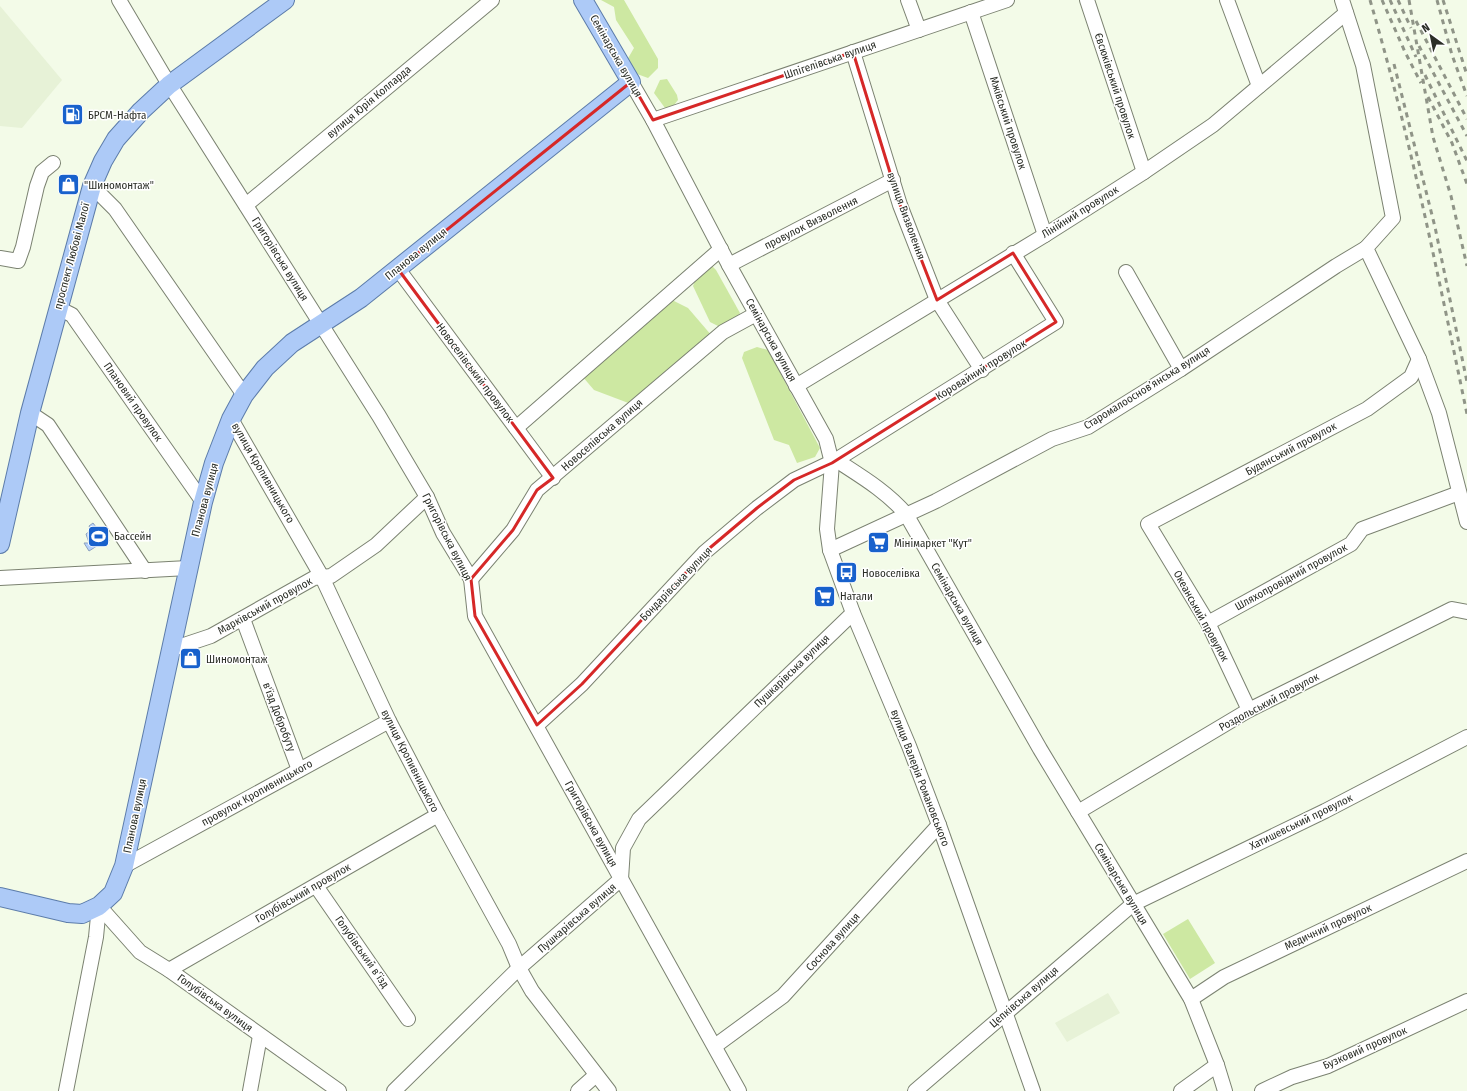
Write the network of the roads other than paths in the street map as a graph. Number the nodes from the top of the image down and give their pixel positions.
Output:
1 (119, 0) edge
2 (285, 0) edge
3 (492, 0) edge
4 (583, 0) edge
5 (908, 0) edge
6 (1007, 0) edge
7 (1087, 0) edge
8 (1227, 0) edge
9 (1344, 7) edge
10 (971, 12) junction
11 (919, 30) junction
12 (853, 52) junction
13 (631, 82) junction
14 (169, 85) junction
15 (1259, 86) junction
16 (653, 120) junction
17 (53, 163) dead end
18 (1144, 172) junction
19 (893, 180) junction
20 (92, 186) junction
21 (246, 205) junction
22 (1045, 235) junction
23 (1366, 248) junction
24 (720, 249) junction
25 (1013, 253) junction
26 (0, 258) edge
27 (729, 265) junction
28 (398, 269) junction
29 (1126, 272) dead end
30 (937, 300) junction
31 (58, 308) junction
32 (756, 314) junction
33 (322, 325) junction
34 (1419, 358) junction
35 (1181, 369) junction
36 (982, 370) junction
37 (796, 386) junction
38 (244, 395) junction
39 (30, 413) junction
40 (232, 419) junction
41 (516, 428) junction
42 (834, 462) junction
43 (553, 478) junction
44 (1459, 493) junction
45 (427, 497) junction
46 (203, 502) junction
47 (906, 514) junction
48 (1467, 522) edge
49 (1148, 524) joint
50 (0, 544) edge
51 (830, 550) junction
52 (188, 568) junction
53 (145, 571) junction
54 (322, 577) junction
55 (0, 578) edge
56 (471, 579) junction
57 (1467, 612) edge
58 (852, 613) junction
59 (243, 619) junction
60 (1208, 623) junction
61 (172, 650) junction
62 (1249, 710) junction
63 (389, 720) junction
64 (537, 725) junction
65 (1467, 737) edge
66 (299, 770) junction
67 (1078, 812) junction
68 (438, 815) junction
69 (939, 825) junction
70 (1467, 861) edge
71 (124, 866) junction
72 (621, 880) junction
73 (316, 886) junction
74 (0, 897) edge
75 (1133, 904) junction
76 (99, 906) junction
77 (519, 968) junction
78 (169, 970) junction
79 (1191, 999) junction
80 (1467, 1001) edge
81 (1006, 1013) junction
82 (408, 1019) dead end
83 (260, 1036) junction
84 (715, 1046) junction
85 (1217, 1065) junction
86 (596, 1075) junction
87 (66, 1091) edge
88 (250, 1091) edge
89 (339, 1091) edge
90 (394, 1091) edge
91 (578, 1091) edge
92 (609, 1091) edge
93 (739, 1091) edge
94 (915, 1091) edge
95 (1033, 1091) edge
96 (1181, 1091) edge
97 (1225, 1091) edge
98 (1262, 1091) edge

1 - 14 street, Григорівська вулиця
2 - 14 main road, проспект Любові Малої
3 - 21 street, вулиця Юрія Колларда
4 - 13 main road, Семінарська вулиця
5 - 11 street
6 - 10 street, Шпігелівська вулиця
7 - 18 street, Євсюківський провулок
8 - 15 street
9 - 15 street, Лінійний провулок
9 - 23 street, Старомалооснов’янська вулиця
10 - 11 street, Шпігелівська вулиця
10 - 22 street, Мжівський провулок
11 - 12 street, Шпігелівська вулиця
12 - 16 street, Шпігелівська вулиця
12 - 19 street, вулиця Визволення
13 - 16 street, Семінарська вулиця
13 - 28 main road, Планова вулиця
14 - 20 main road, проспект Любові Малої
14 - 21 street, Григорівська вулиця
15 - 18 street, Лінійний провулок
16 - 24 street, Семінарська вулиця
17 - 26 street
18 - 22 street, Лінійний провулок
19 - 27 street, провулок Визволення
19 - 30 street, вулиця Визволення
20 - 31 main road, проспект Любові Малої
20 - 38 street
21 - 33 street, Григорівська вулиця
22 - 25 street, Лінійний провулок
23 - 34 street
23 - 35 street, Старомалооснов’янська вулиця
24 - 27 street, Семінарська вулиця
24 - 41 street
25 - 30 street, Лінійний провулок
25 - 36 street, Коровайний провулок
27 - 32 street, Семінарська вулиця
28 - 33 main road, Планова вулиця
28 - 41 street, Новоселівський провулок
29 - 35 street
30 - 36 street, вулиця Визволення
30 - 37 street, Лінійний провулок
31 - 39 main road, проспект Любові Малої
31 - 46 street, Плановий провулок
32 - 37 street, Семінарська вулиця
32 - 43 street, Новоселівська вулиця
33 - 38 main road, Планова вулиця
33 - 45 street, Григорівська вулиця
34 - 44 street
34 - 49 street, Будянський провулок
35 - 47 street, Старомалооснов’янська вулиця
36 - 42 street, Коровайний провулок
37 - 42 street, Семінарська вулиця
38 - 40 main road, Планова вулиця
39 - 50 main road, проспект Любові Малої
39 - 53 street
40 - 46 main road, Планова вулиця
40 - 54 street, вулиця Кропивницького
41 - 43 street, Новоселівський провулок
42 - 47 street, Семінарська вулиця
42 - 51 street, вулиця Валерія Романовського
42 - 64 street, Бондарівська вулиця
43 - 56 street, Новоселівська вулиця
44 - 48 street
44 - 60 street, Шляхопровідний провулок
45 - 54 street, Марківський провулок
45 - 56 street, Григорівська вулиця
46 - 52 main road, Планова вулиця
47 - 51 street, Старомалооснов’янська вулиця
47 - 67 street, Семінарська вулиця
49 - 60 street, Океанський провулок
51 - 58 street, вулиця Валерія Романовського
52 - 53 street
52 - 61 main road, Планова вулиця
53 - 55 street
54 - 59 street, Марківський провулок
54 - 63 street, вулиця Кропивницького
56 - 64 street, Григорівська вулиця
57 - 62 street, Роздольський провулок
58 - 69 street, вулиця Валерія Романовського
58 - 72 street, Пушкарівська вулиця
59 - 61 street, Марківський провулок
59 - 66 street, в'їзд Добробуту
60 - 62 street, Океанський провулок
61 - 71 main road, Планова вулиця
62 - 67 street, Роздольський провулок
63 - 66 street, провулок Кропивницького
63 - 68 street, вулиця Кропивницького
64 - 72 street, Григорівська вулиця
65 - 75 street, Хатишевський провулок
66 - 71 street, провулок Кропивницького
67 - 75 street, Семінарська вулиця
68 - 73 street, Голубівський провулок
68 - 77 street, вулиця Кропивницького
69 - 81 street, вулиця Валерія Романовського
69 - 84 street, Соснова вулиця
70 - 79 street, Медичний провулок
71 - 76 main road, Планова вулиця
72 - 77 street, Пушкарівська вулиця
72 - 84 street, Григорівська вулиця
73 - 78 street, Голубівський провулок
73 - 82 street, Голубівський в’їзд
74 - 76 main road
75 - 79 street, Семінарська вулиця
75 - 81 street, Цепківська вулиця
76 - 78 street, Голубівська вулиця
76 - 87 street
77 - 86 street, вулиця Кропивницького
77 - 90 street, Пушкарівська вулиця
78 - 83 street, Голубівська вулиця
79 - 85 street, Семінарська вулиця
80 - 98 street, Бузковий провулок
81 - 94 street, Цепківська вулиця
81 - 95 street, вулиця Валерія Романовського
83 - 88 street
83 - 89 street, Голубівська вулиця
84 - 93 street, Григорівська вулиця
85 - 96 street
85 - 97 street, Семінарська вулиця
86 - 91 street
86 - 92 street, вулиця Кропивницького

